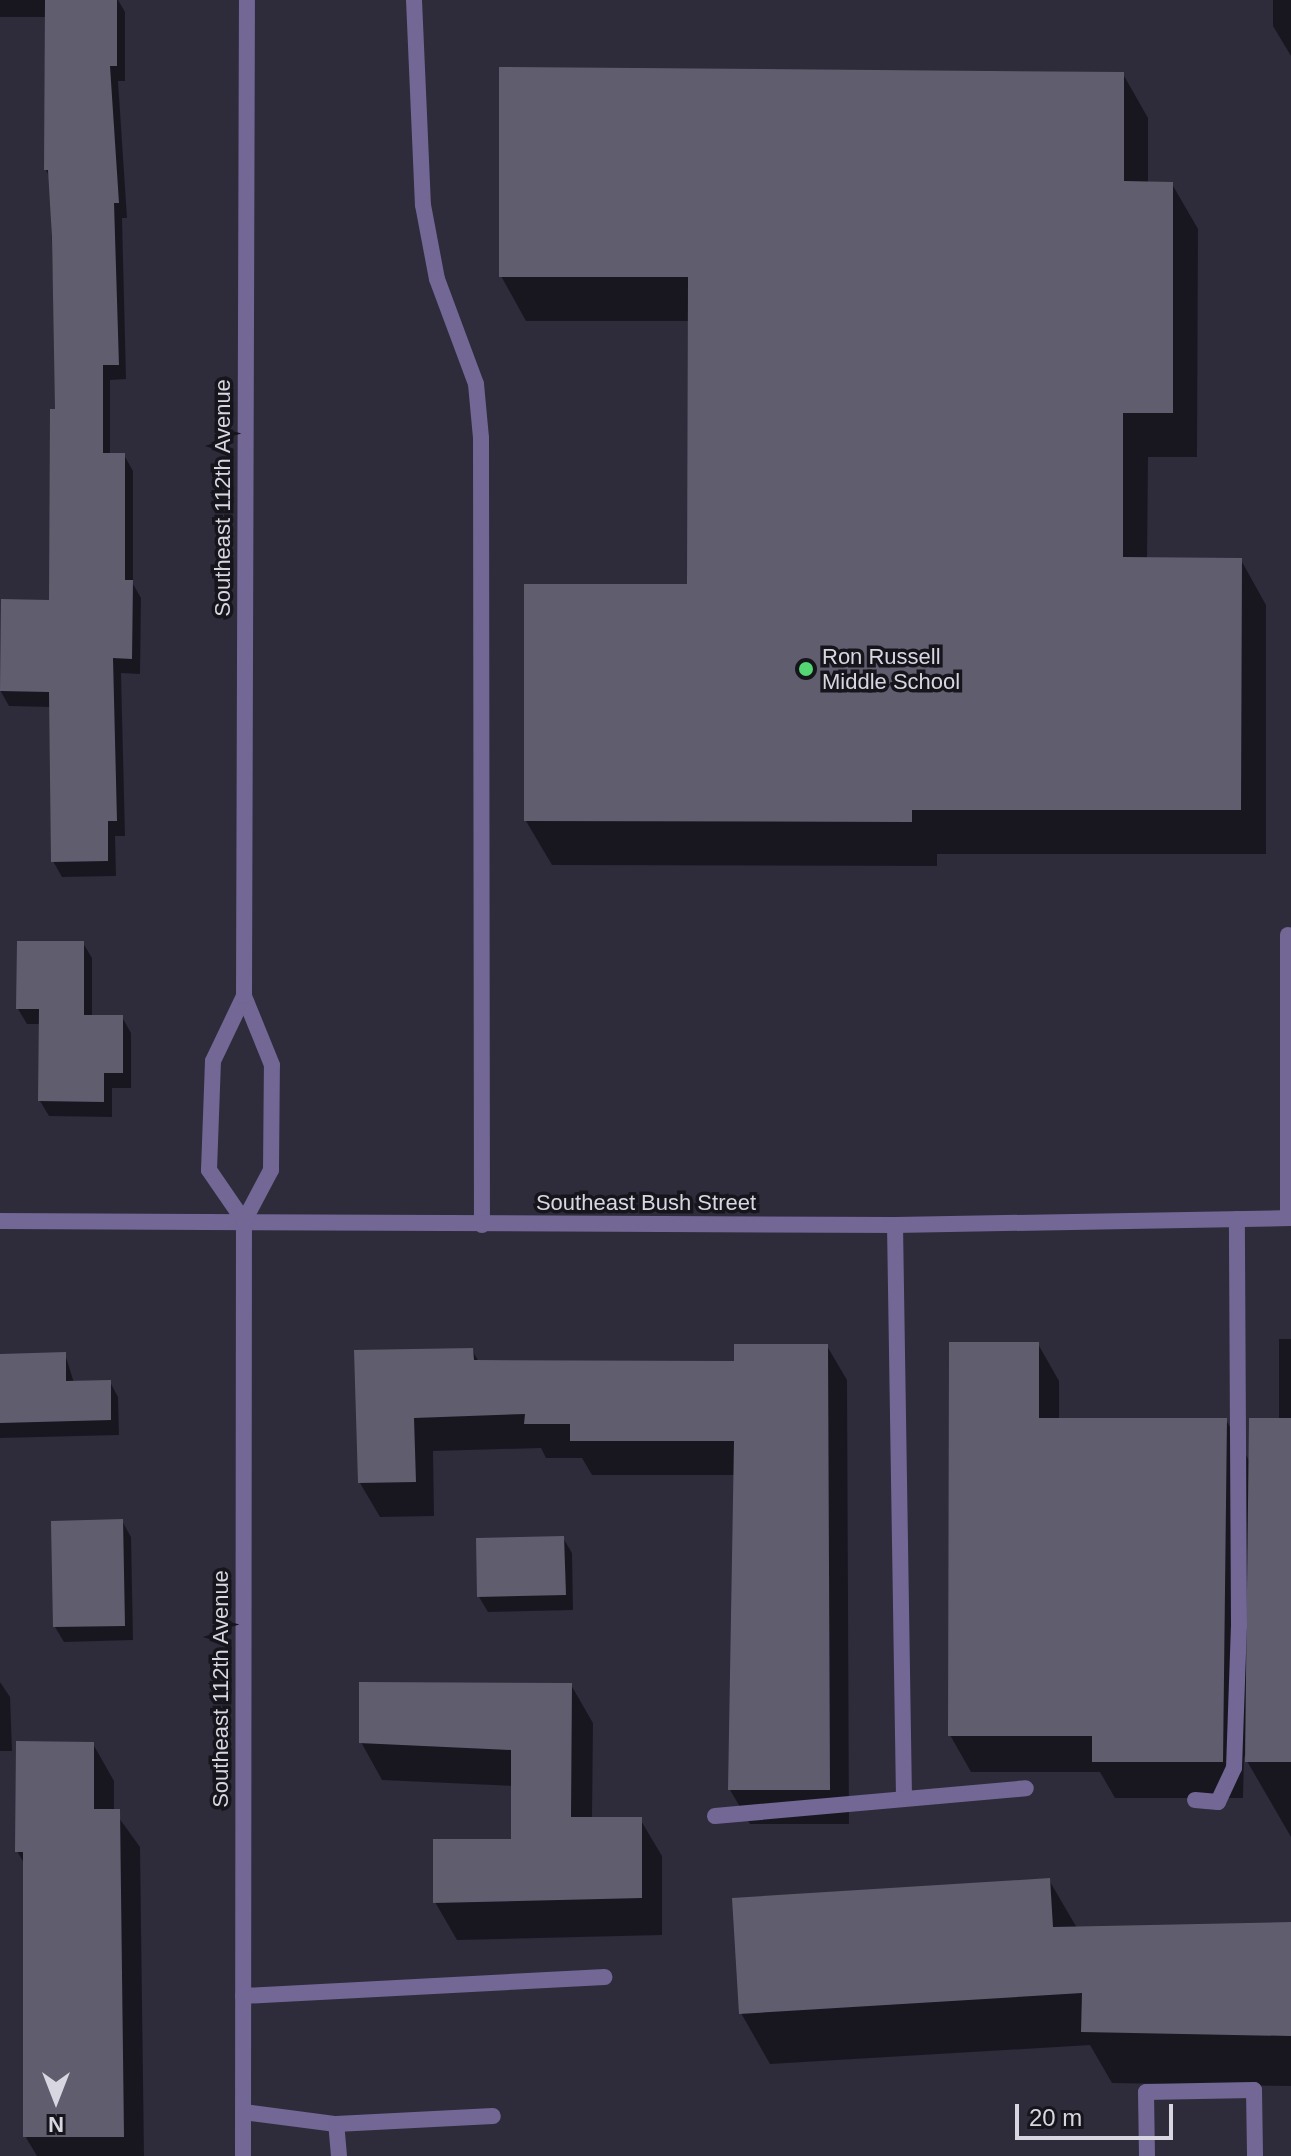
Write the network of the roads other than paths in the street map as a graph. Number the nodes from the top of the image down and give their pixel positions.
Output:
1 (247, 0) edge
2 (414, 0) edge
3 (1288, 935) dead end
4 (244, 996) junction
5 (1290, 1218) edge
6 (1237, 1219) junction
7 (0, 1221) edge
8 (244, 1221) junction
9 (482, 1225) junction
10 (895, 1225) junction
11 (1026, 1788) dead end
12 (904, 1798) junction
13 (1195, 1800) dead end
14 (715, 1816) dead end
15 (605, 1977) dead end
16 (243, 1996) junction
17 (243, 2112) junction
18 (493, 2116) dead end
19 (336, 2124) junction
20 (243, 2156) edge
21 (339, 2156) edge
22 (1147, 2156) edge
23 (1255, 2156) edge

1 - 4 street, Southeast 112th Avenue
2 - 9 street
3 - 5 street
4 - 8 street, Southeast 112th Avenue
4 - 8 street, Southeast 112th Avenue
5 - 6 street, Southeast Bush Street
6 - 10 street, Southeast Bush Street
6 - 13 street
7 - 8 street, Southeast Bush Street
8 - 9 street, Southeast Bush Street
8 - 16 street, Southeast 112th Avenue
9 - 10 street, Southeast Bush Street
10 - 12 street
11 - 12 street
12 - 14 street
15 - 16 street
16 - 17 street, Southeast 112th Avenue
17 - 19 street
17 - 20 street, Southeast 112th Avenue
18 - 19 street
19 - 21 street
22 - 23 street

